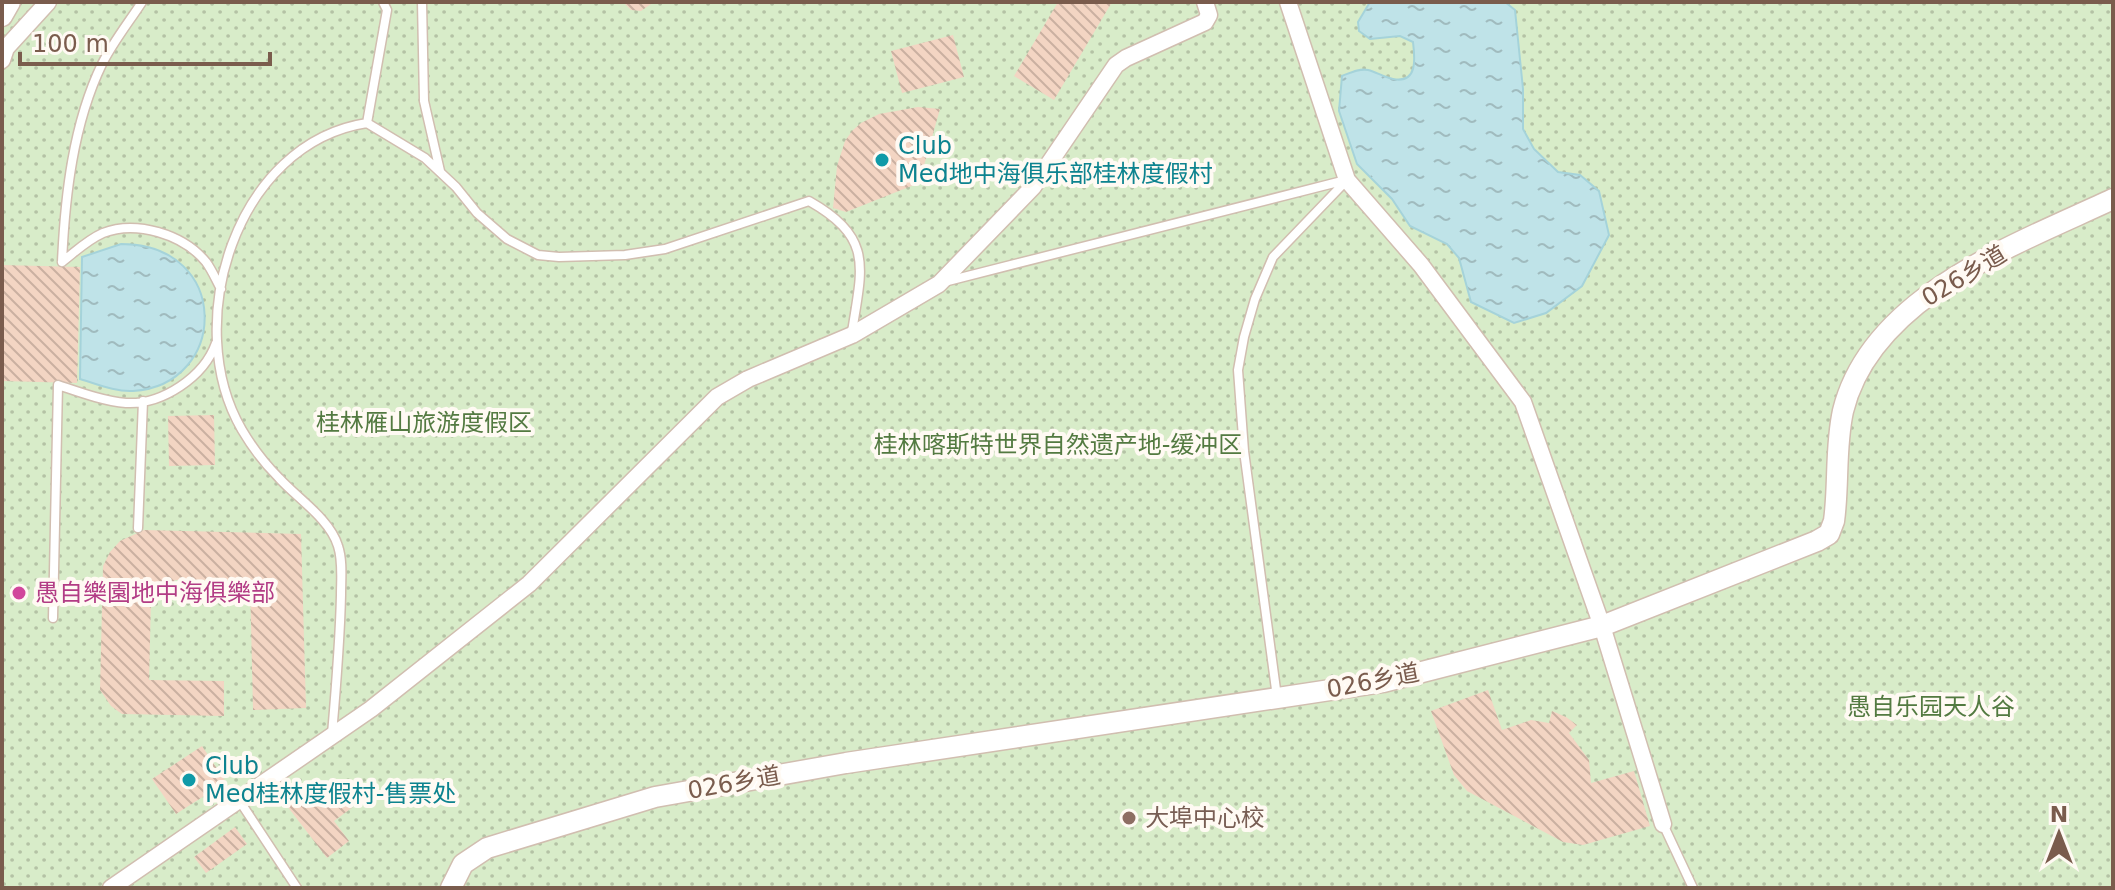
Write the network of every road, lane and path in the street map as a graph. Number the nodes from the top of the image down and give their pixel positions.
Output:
1 (10, 2) edge
2 (48, 2) edge
3 (142, 2) edge
4 (394, 2) edge
5 (422, 2) edge
6 (1205, 2) edge
7 (1288, 2) edge
8 (385, 6) edge
9 (2, 16) edge
10 (2, 60) edge
11 (367, 123) junction
12 (440, 172) junction
13 (1347, 180) junction
14 (2113, 199) edge
15 (939, 284) junction
16 (221, 289) junction
17 (852, 335) junction
18 (218, 339) junction
19 (143, 401) junction
20 (138, 528) dead end
21 (53, 618) dead end
22 (1602, 626) junction
23 (1277, 698) junction
24 (332, 735) junction
25 (239, 800) junction
26 (1663, 824) joint
27 (111, 888) edge
28 (297, 888) edge
29 (451, 888) edge
30 (1693, 888) edge

1 - 9 street
2 - 10 street
3 - 16 lane
4 - 8 lane
5 - 12 lane
6 - 15 street
7 - 13 street
8 - 11 lane
11 - 12 lane
11 - 16 lane
12 - 17 lane
13 - 15 lane
13 - 22 street
13 - 23 lane
14 - 22 street, 026乡道
15 - 17 street
16 - 18 lane
17 - 24 street
18 - 19 lane
18 - 24 lane
19 - 20 lane
19 - 21 lane
22 - 23 street, 026乡道
22 - 26 street
23 - 29 street, 026乡道
24 - 25 street
25 - 27 street
25 - 28 lane
26 - 30 lane

